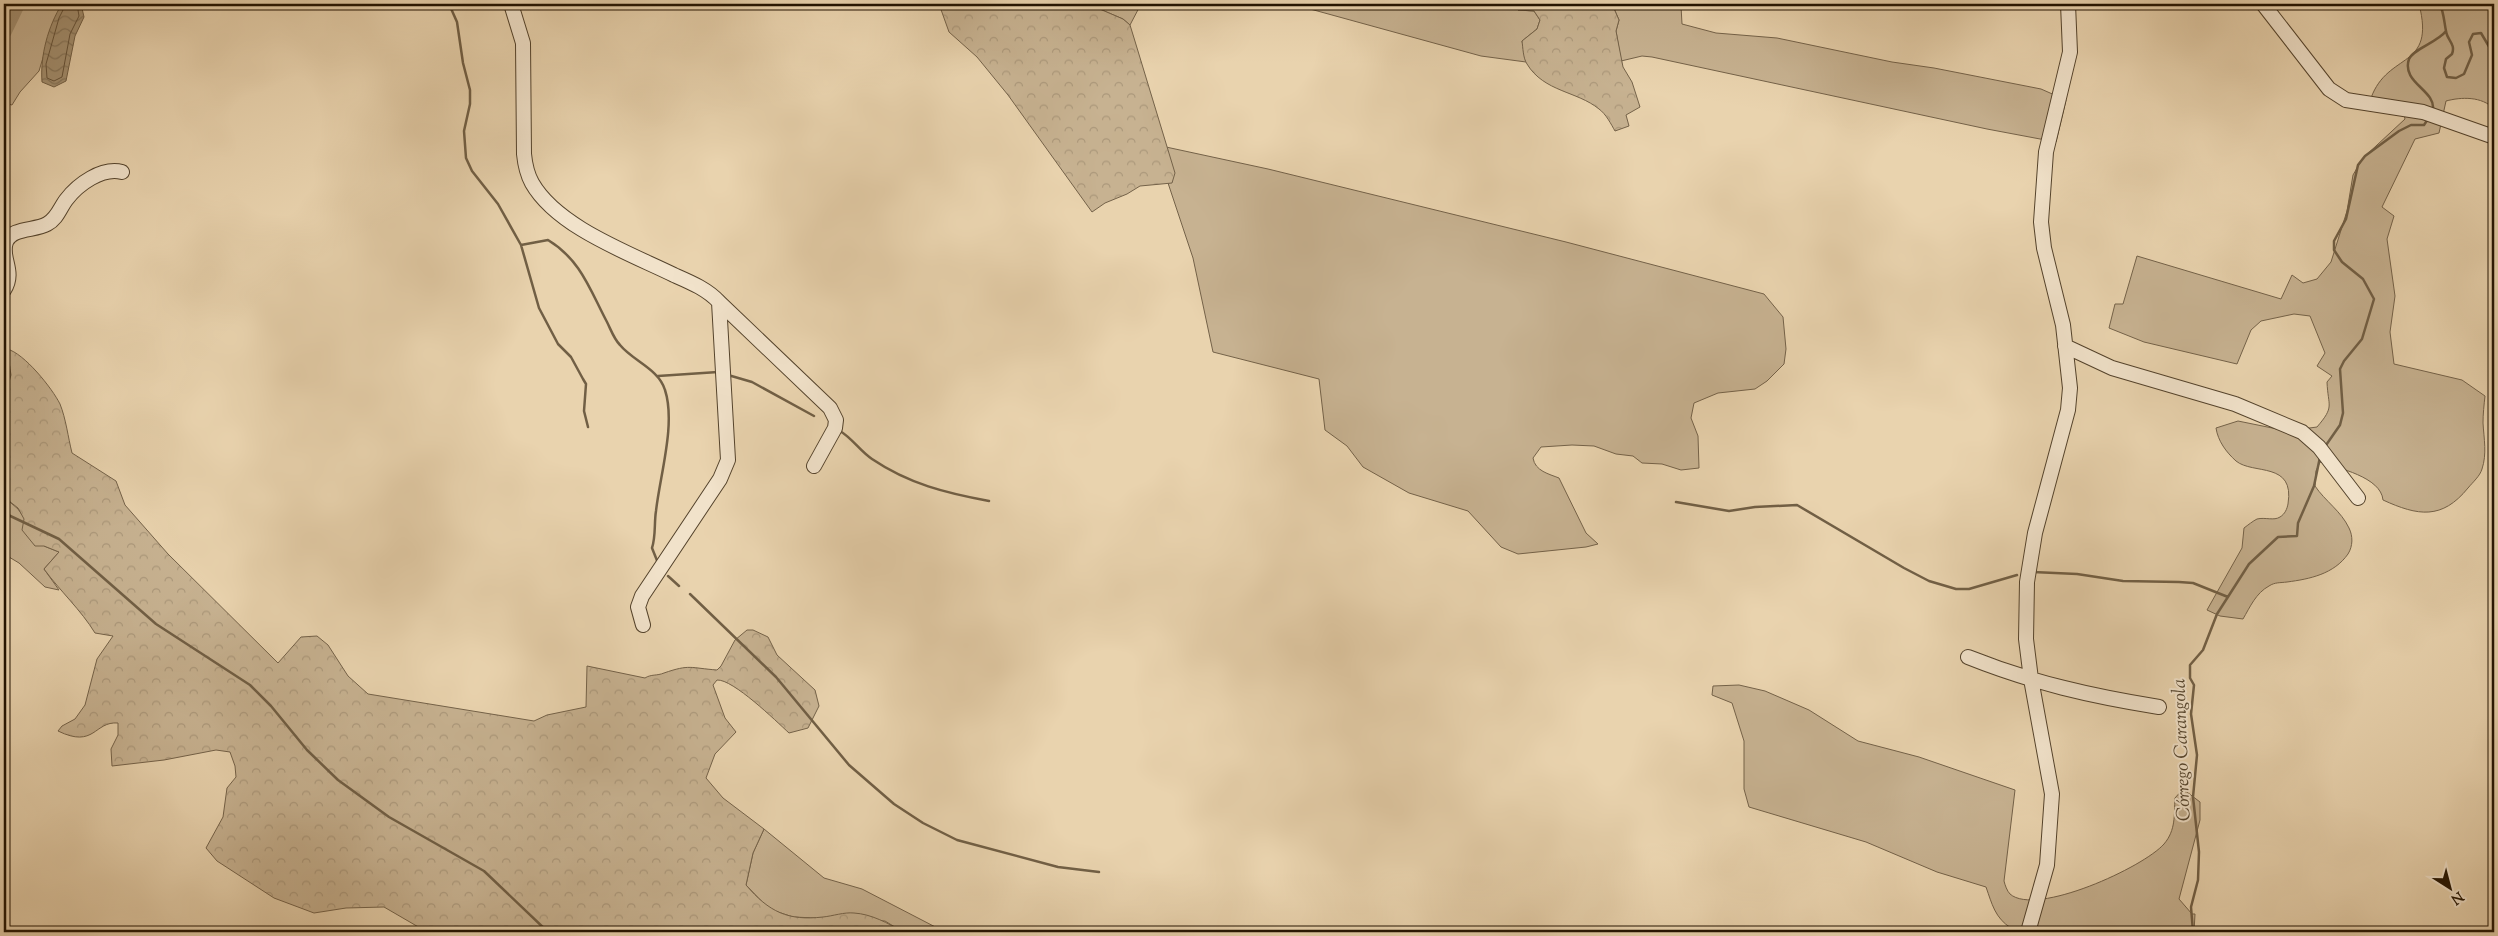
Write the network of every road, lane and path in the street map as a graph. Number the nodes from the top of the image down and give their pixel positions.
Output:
1 (512, 4) edge
2 (2068, 4) edge
3 (2263, 4) edge
4 (2494, 137) edge
5 (122, 172) dead end
6 (4, 290) edge
7 (719, 302) junction
8 (2065, 346) junction
9 (814, 466) dead end
10 (2358, 498) dead end
11 (643, 625) dead end
12 (1968, 657) dead end
13 (2031, 679) junction
14 (2159, 707) dead end
15 (2028, 932) edge

1 - 7 street
2 - 8 street
3 - 4 street
5 - 6 street
7 - 9 street
7 - 11 street
8 - 10 street
8 - 13 street
12 - 13 street
13 - 14 street
13 - 15 street

